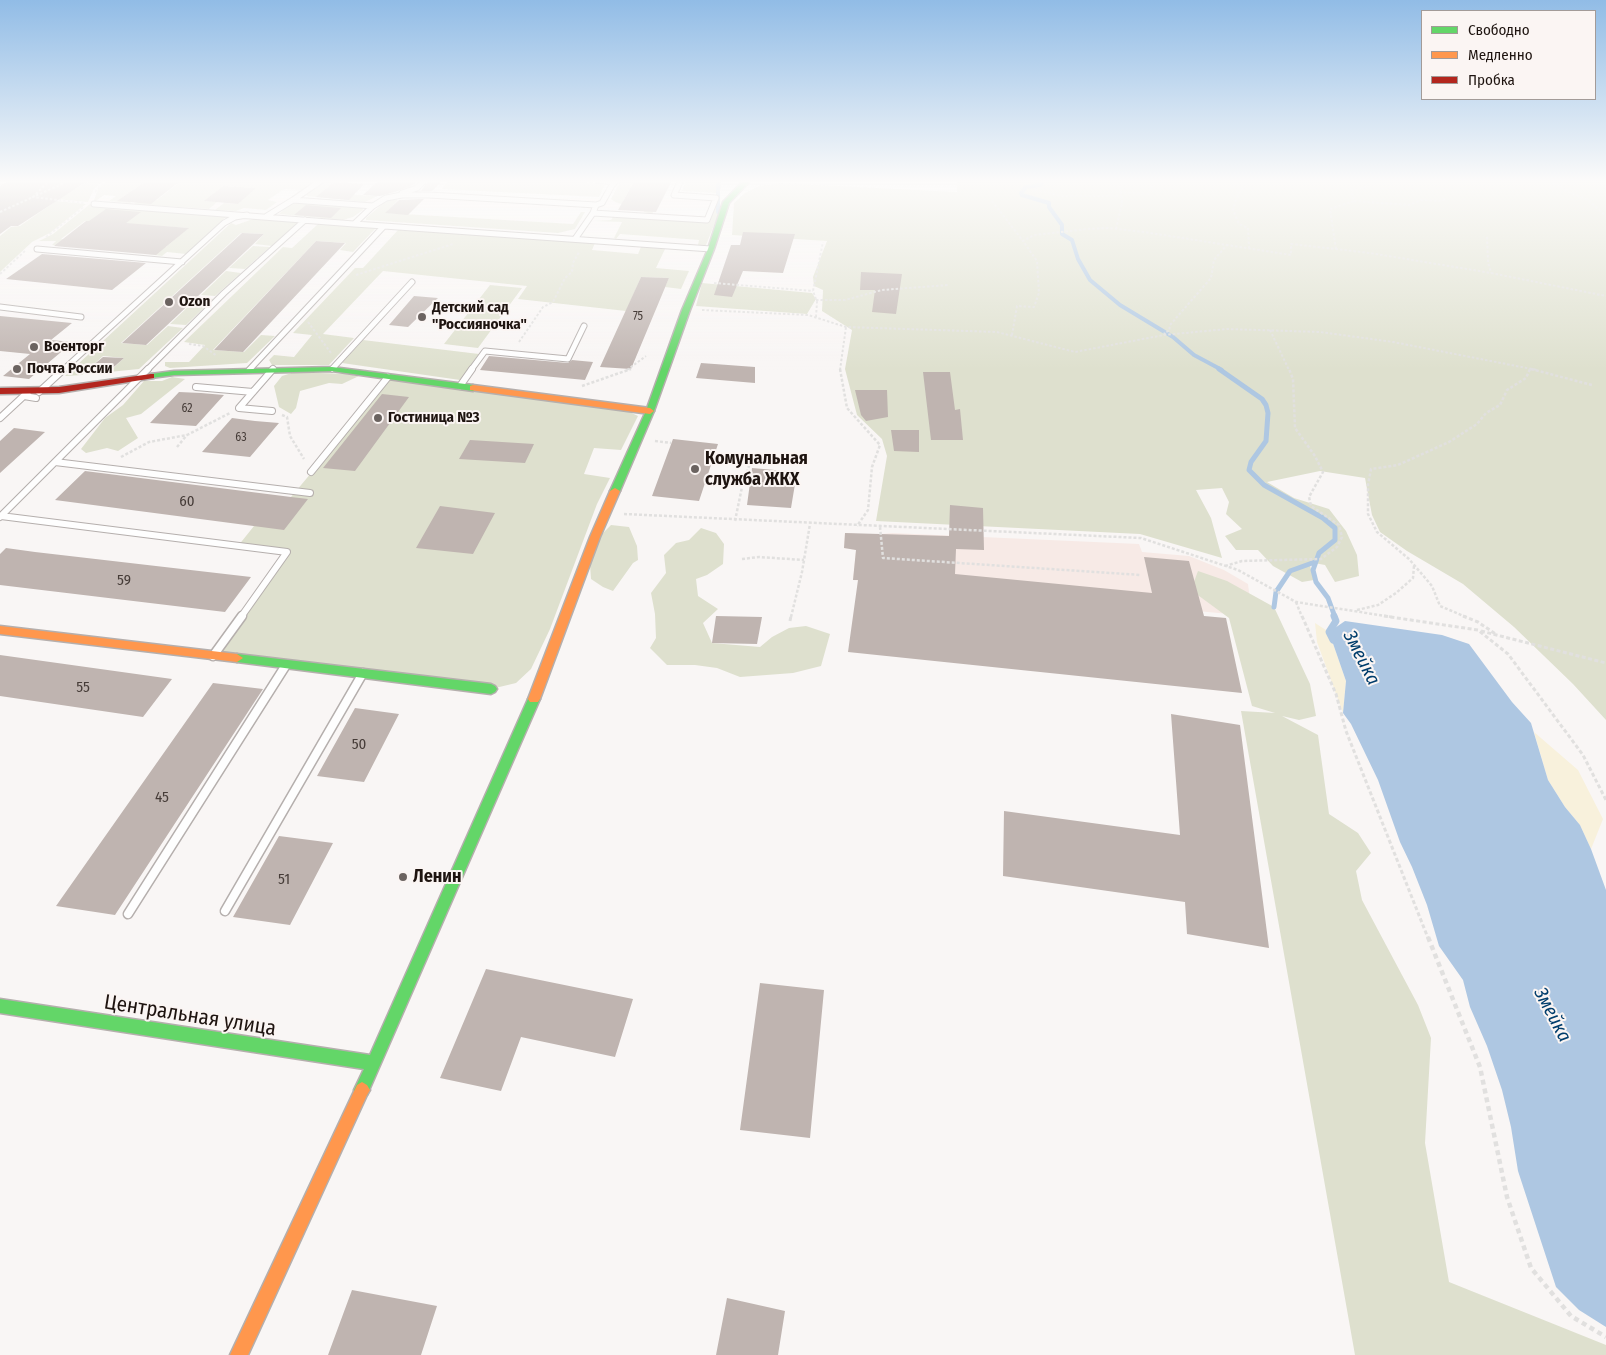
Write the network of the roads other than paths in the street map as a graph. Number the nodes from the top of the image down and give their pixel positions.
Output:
1 (202, 243) edge
2 (279, 243) edge
3 (368, 243) edge
4 (634, 243) edge
5 (713, 243) edge
6 (37, 249) dead end
7 (711, 249) junction
8 (182, 262) junction
9 (412, 282) dead end
10 (0, 307) edge
11 (81, 318) dead end
12 (584, 326) dead end
13 (334, 367) junction
14 (273, 369) junction
15 (249, 370) junction
16 (388, 377) junction
17 (136, 380) junction
18 (460, 386) junction
19 (196, 387) dead end
20 (0, 391) edge
21 (253, 392) junction
22 (32, 395) junction
23 (650, 410) junction
24 (272, 411) road end
25 (0, 418) edge
26 (55, 462) junction
27 (311, 472) road end
28 (310, 493) dead end
29 (1, 517) edge
30 (0, 630) edge
31 (213, 656) junction
32 (286, 665) junction
33 (363, 673) junction
34 (491, 689) dead end
35 (225, 911) dead end
36 (128, 914) dead end
37 (0, 1006) edge
38 (374, 1063) junction
39 (239, 1355) edge

1 - 8 lane
2 - 17 lane
3 - 15 lane
4 - 7 lane
5 - 7 street
6 - 8 lane
7 - 23 street
8 - 22 lane
9 - 13 lane
10 - 11 lane
12 - 18 lane
13 - 14 street
13 - 16 street
14 - 15 street
14 - 21 lane
15 - 17 street
16 - 18 street
16 - 27 lane
17 - 22 street
17 - 26 lane
18 - 23 street
19 - 21 lane
20 - 22 street
21 - 24 lane
22 - 25 lane
23 - 38 street
26 - 28 lane
26 - 29 lane
29 - 31 lane
30 - 31 street
31 - 32 street
32 - 33 street
32 - 36 lane
33 - 34 street
33 - 35 lane
37 - 38 street, Центральная улица
38 - 39 street

